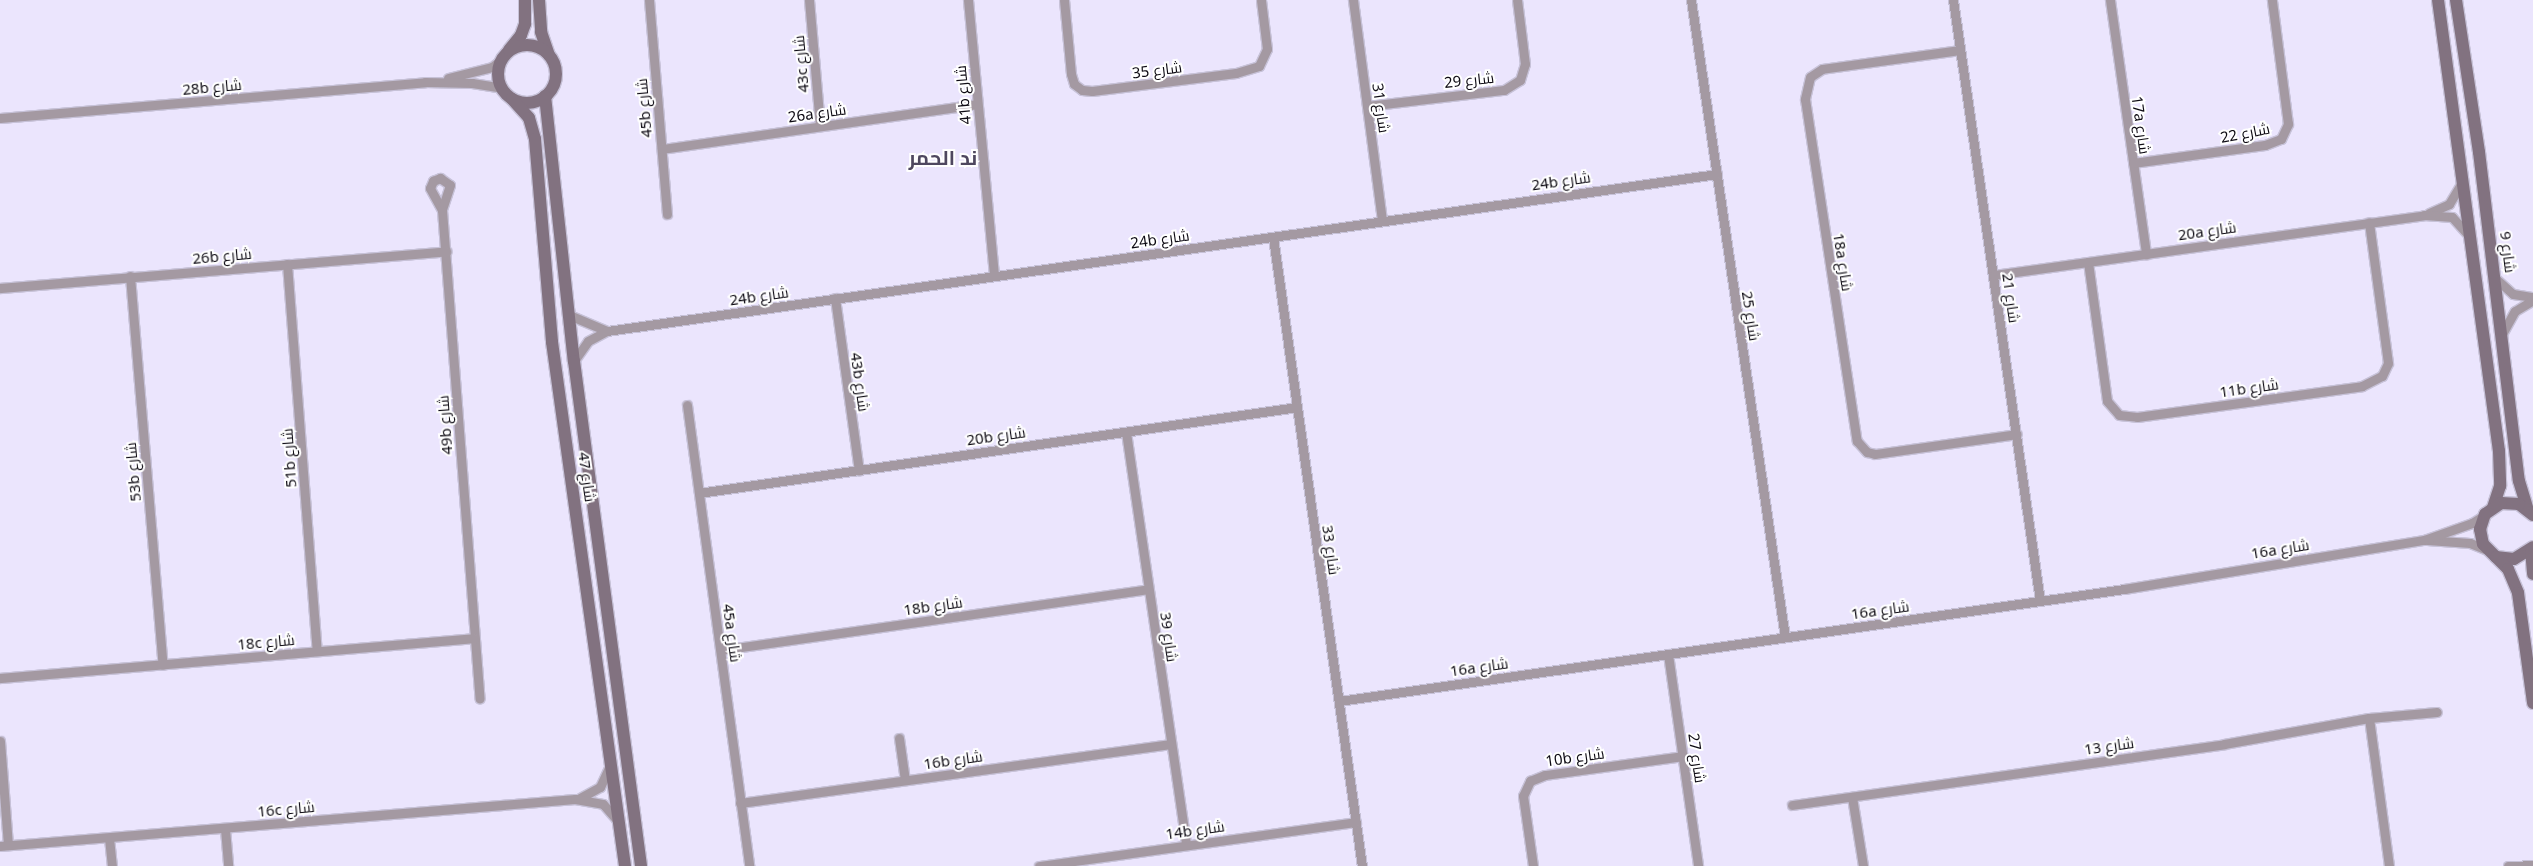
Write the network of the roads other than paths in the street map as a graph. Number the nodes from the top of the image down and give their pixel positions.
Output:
1 (524, 0) edge
2 (539, 0) edge
3 (649, 0) edge
4 (809, 0) edge
5 (968, 0) edge
6 (1064, 0) edge
7 (1261, 0) edge
8 (1353, 0) edge
9 (1517, 0) edge
10 (1691, 0) edge
11 (1953, 0) edge
12 (2110, 0) edge
13 (2272, 0) edge
14 (2438, 0) edge
15 (2456, 0) edge
16 (1960, 50) junction
17 (549, 55) junction
18 (504, 56) junction
19 (425, 82) junction
20 (502, 88) junction
21 (545, 96) junction
22 (512, 99) junction
23 (977, 104) junction
24 (1368, 106) junction
25 (0, 118) edge
26 (820, 126) junction
27 (662, 149) junction
28 (2133, 163) junction
29 (1717, 174) junction
30 (2463, 181) junction
31 (442, 210) dead end
32 (667, 214) dead end
33 (2424, 214) junction
34 (1382, 219) junction
35 (2369, 222) junction
36 (1273, 237) junction
37 (2471, 239) junction
38 (446, 251) junction
39 (2146, 254) junction
40 (2088, 262) junction
41 (287, 264) junction
42 (1994, 275) junction
43 (130, 276) junction
44 (994, 276) junction
45 (2494, 278) junction
46 (0, 288) edge
47 (834, 298) junction
48 (2533, 299) edge
49 (569, 315) junction
50 (607, 331) junction
51 (2502, 334) junction
52 (574, 361) junction
53 (687, 405) dead end
54 (1297, 407) junction
55 (1126, 432) junction
56 (2017, 434) junction
57 (859, 470) junction
58 (699, 493) junction
59 (2489, 511) junction
60 (2531, 512) edge
61 (2424, 540) junction
62 (2532, 548) edge
63 (2492, 554) junction
64 (2533, 574) edge
65 (1148, 589) junction
66 (2040, 601) junction
67 (1784, 637) junction
68 (474, 638) junction
69 (721, 650) junction
70 (317, 651) junction
71 (1668, 654) junction
72 (163, 665) junction
73 (0, 678) edge
74 (480, 699) dead end
75 (1339, 700) junction
76 (2533, 703) edge
77 (2437, 712) dead end
78 (2369, 718) junction
79 (898, 738) dead end
80 (0, 741) edge
81 (1169, 744) junction
82 (1683, 756) junction
83 (610, 764) junction
84 (905, 780) junction
85 (1852, 796) junction
86 (575, 799) junction
87 (740, 803) junction
88 (1792, 805) dead end
89 (617, 822) junction
90 (1356, 822) junction
91 (225, 829) junction
92 (109, 838) junction
93 (1186, 845) junction
94 (4, 846) edge
95 (2533, 858) edge
96 (1101, 862) edge
97 (2533, 865) edge
98 (112, 866) edge
99 (228, 866) edge
100 (625, 866) edge
101 (641, 866) edge
102 (749, 866) edge
103 (1039, 866) edge
104 (1362, 866) edge
105 (1533, 866) edge
106 (1698, 866) edge
107 (1863, 866) edge
108 (2389, 866) edge
109 (2510, 866) edge

1 - 18 street
2 - 17 street
3 - 27 street, 45b شارع
4 - 26 street, 43c شارع
5 - 23 street, 41b شارع
6 - 7 street, شارع 35
8 - 24 street, شارع 31
9 - 24 street, شارع 29
10 - 29 street, شارع 25
11 - 16 street, شارع 21
12 - 28 street, 17a شارع
13 - 28 street, شارع 22
14 - 30 street
15 - 45 street, شارع 9
16 - 42 street, شارع 21
16 - 56 street, 18a شارع
17 - 18 street
17 - 21 street
18 - 19 street, 28b شارع
18 - 20 street
19 - 20 street, 28b شارع
19 - 25 street, 28b شارع
20 - 22 street
21 - 22 street
21 - 49 street, شارع 47
22 - 83 street, شارع 47
23 - 26 street, 26a شارع
23 - 44 street, 41b شارع
24 - 34 street, شارع 31
26 - 27 street, 26a شارع
27 - 32 street, 45b شارع
28 - 39 street, 17a شارع
29 - 34 street, 24b شارع
29 - 67 street, شارع 25
30 - 33 street, 20a شارع
30 - 37 street
31 - 38 street, 49b شارع
33 - 35 street, 20a شارع
33 - 37 street, 20a شارع
34 - 36 street, 24b شارع
35 - 39 street, 20a شارع
35 - 40 street, 11b شارع
36 - 44 street, 24b شارع
36 - 54 street, شارع 33
37 - 59 street
38 - 41 street, 26b شارع
38 - 68 street, 49b شارع
39 - 40 street, 20a شارع
40 - 42 street, 20a شارع
41 - 43 street, 26b شارع
41 - 70 street, 51b شارع
42 - 56 street, شارع 21
43 - 46 street, 26b شارع
43 - 72 street, 53b شارع
44 - 47 street, 24b شارع
45 - 48 street
45 - 51 street, شارع 9
47 - 50 street, 24b شارع
47 - 57 street, 43b شارع
48 - 51 street
49 - 50 street
49 - 52 street, شارع 47
50 - 52 street, 24b شارع
51 - 60 street, شارع 9
52 - 101 street, شارع 47
53 - 58 street, 45a شارع
54 - 55 street, 20b شارع
54 - 75 street, شارع 33
55 - 57 street, 20b شارع
55 - 65 street, شارع 39
56 - 66 street, شارع 21
57 - 58 street, 20b شارع
58 - 69 street, 45a شارع
59 - 60 street
59 - 61 street, 16a شارع
59 - 63 street
61 - 63 street, 16a شارع
61 - 66 street, 16a شارع
62 - 63 street
62 - 64 street
63 - 76 street
65 - 69 street, 18b شارع
65 - 81 street, شارع 39
66 - 67 street, 16a شارع
67 - 71 street, 16a شارع
68 - 70 street, 18c شارع
68 - 74 street
69 - 87 street, 45a شارع
70 - 72 street, 18c شارع
71 - 75 street, 16a شارع
71 - 82 street, شارع 27
72 - 73 street, 18c شارع
75 - 90 street, شارع 33
77 - 78 street, شارع 13
78 - 85 street, شارع 13
78 - 108 street
79 - 84 street
80 - 94 street
81 - 84 street, 16b شارع
81 - 93 street, شارع 39
82 - 105 street, 10b شارع
82 - 106 street, شارع 27
83 - 86 street, 16c شارع
83 - 89 street, شارع 47
84 - 87 street, 16b شارع
85 - 88 street, شارع 13
85 - 107 street
86 - 89 street, 16c شارع
86 - 91 street, 16c شارع
87 - 102 street, 45a شارع
89 - 100 street, شارع 47
90 - 93 street, 14b شارع
90 - 104 street, شارع 33
91 - 92 street, 16c شارع
91 - 99 street
92 - 94 street, 16c شارع
92 - 98 street
93 - 96 street, 14b شارع
95 - 109 street
96 - 103 street, 14b شارع
97 - 109 street

